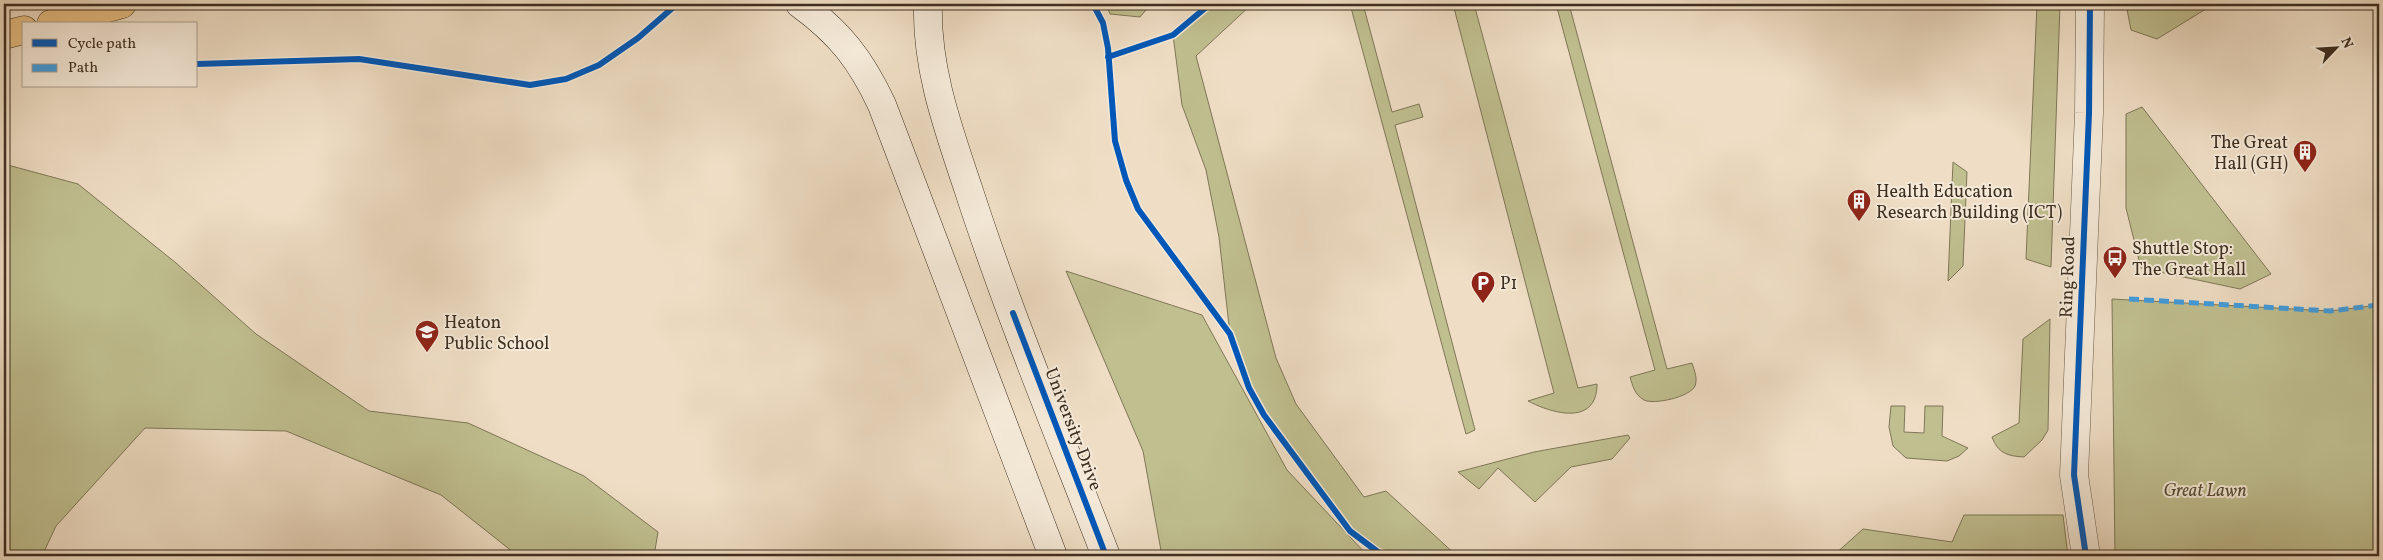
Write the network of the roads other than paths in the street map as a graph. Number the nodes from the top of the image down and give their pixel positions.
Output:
1 (122, 4) edge
2 (800, 4) edge
3 (928, 4) edge
4 (2090, 4) edge
5 (57, 22) edge
6 (22, 30) edge
7 (4, 35) edge
8 (2086, 554) edge
9 (1053, 556) edge
10 (1106, 556) edge

1 - 5 highway
2 - 9 main road
3 - 10 main road, University Drive
4 - 8 main road, Ring Road
6 - 7 highway

